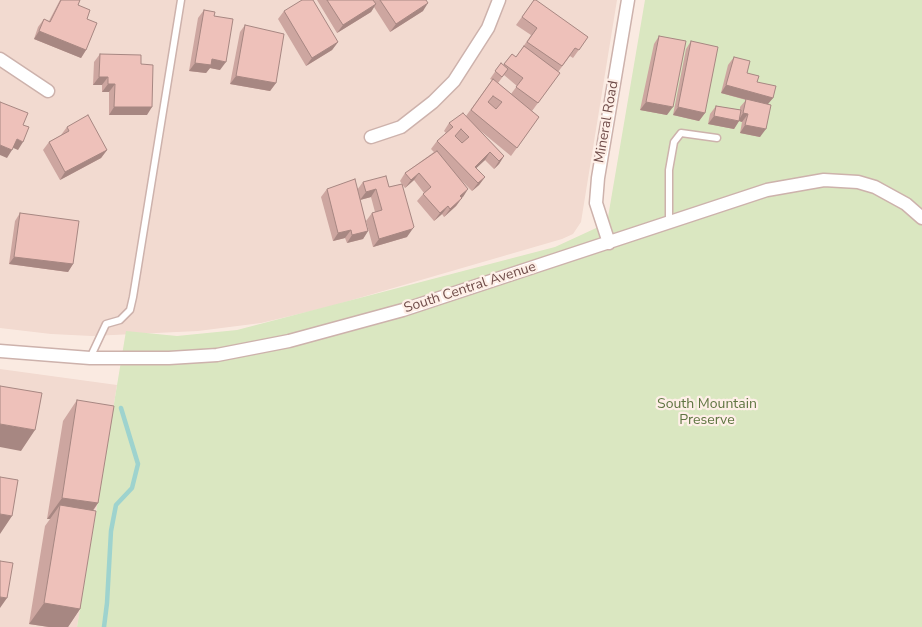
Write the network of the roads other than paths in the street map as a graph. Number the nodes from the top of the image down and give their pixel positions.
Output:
1 (182, 0) edge
2 (499, 0) edge
3 (628, 0) edge
4 (0, 59) edge
5 (48, 91) dead end
6 (371, 137) dead end
7 (717, 138) dead end
8 (922, 218) edge
9 (669, 222) junction
10 (609, 242) junction
11 (0, 351) edge
12 (90, 358) junction

1 - 12 lane
2 - 6 street
3 - 10 street, Mineral Road
4 - 5 street
7 - 9 lane
8 - 9 street, South Central Avenue
9 - 10 street, South Central Avenue
10 - 12 street, South Central Avenue
11 - 12 street, South Central Avenue

